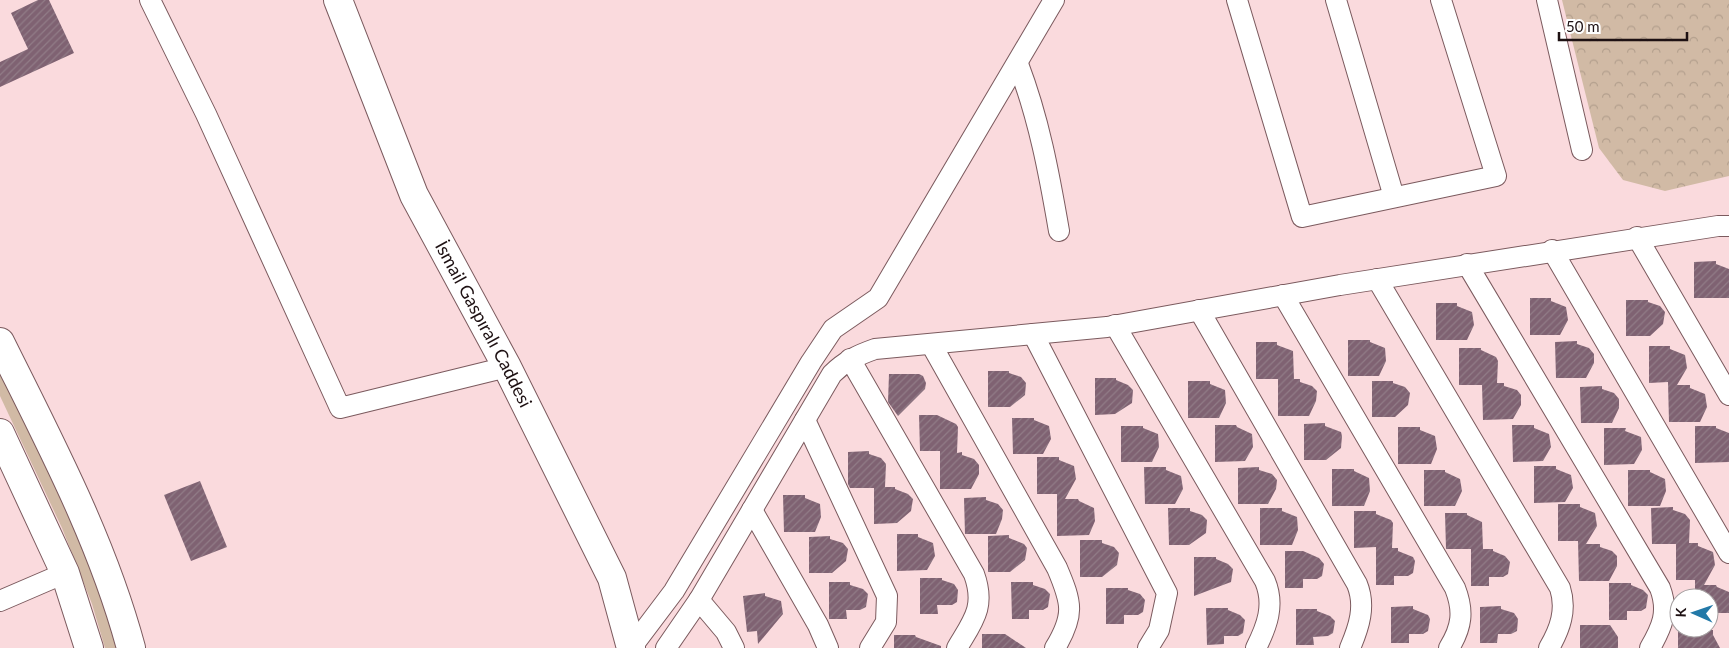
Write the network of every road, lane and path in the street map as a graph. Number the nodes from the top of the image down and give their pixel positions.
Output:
1 (150, 0) edge
2 (338, 0) edge
3 (1054, 0) edge
4 (1237, 0) edge
5 (1336, 0) edge
6 (1442, 0) edge
7 (1547, 0) edge
8 (1018, 64) junction
9 (1582, 150) dead end
10 (1394, 197) junction
11 (1729, 226) edge
12 (1059, 231) dead end
13 (1637, 237) junction
14 (1552, 250) junction
15 (1467, 264) junction
16 (1377, 279) junction
17 (1283, 295) junction
18 (1199, 310) junction
19 (1115, 325) junction
20 (1033, 334) junction
21 (0, 342) edge
22 (931, 344) junction
23 (850, 359) junction
24 (507, 368) junction
25 (1729, 395) edge
26 (805, 420) junction
27 (0, 433) edge
28 (752, 510) junction
29 (1729, 553) edge
30 (65, 573) junction
31 (699, 600) junction
32 (0, 601) edge
33 (89, 648) edge
34 (131, 648) edge
35 (631, 648) edge
36 (666, 648) edge
37 (734, 648) edge
38 (828, 648) edge
39 (870, 648) edge
40 (957, 648) edge
41 (1055, 648) edge
42 (1148, 648) edge
43 (1256, 648) edge
44 (1350, 648) edge
45 (1449, 648) edge
46 (1548, 648) edge
47 (1650, 648) edge

1 - 24 street
2 - 24 main road, İsmail Gaspıralı Caddesi
3 - 8 street
4 - 10 street
5 - 10 street
6 - 10 street
7 - 9 street
8 - 12 street
8 - 35 street
11 - 13 street
13 - 14 street
13 - 25 street
14 - 15 street
14 - 29 street
15 - 16 street
15 - 47 street
16 - 17 street
16 - 46 street
17 - 18 street
17 - 45 street
18 - 19 street
18 - 44 street
19 - 20 street
19 - 43 street
20 - 22 street
20 - 42 street
21 - 34 main road
22 - 23 street
22 - 41 street
23 - 26 street
23 - 40 street
24 - 35 main road, İsmail Gaspıralı Caddesi
26 - 28 street
26 - 39 street
27 - 30 main road
28 - 31 street
28 - 38 street
30 - 32 street
30 - 33 main road
31 - 36 street
31 - 37 street

